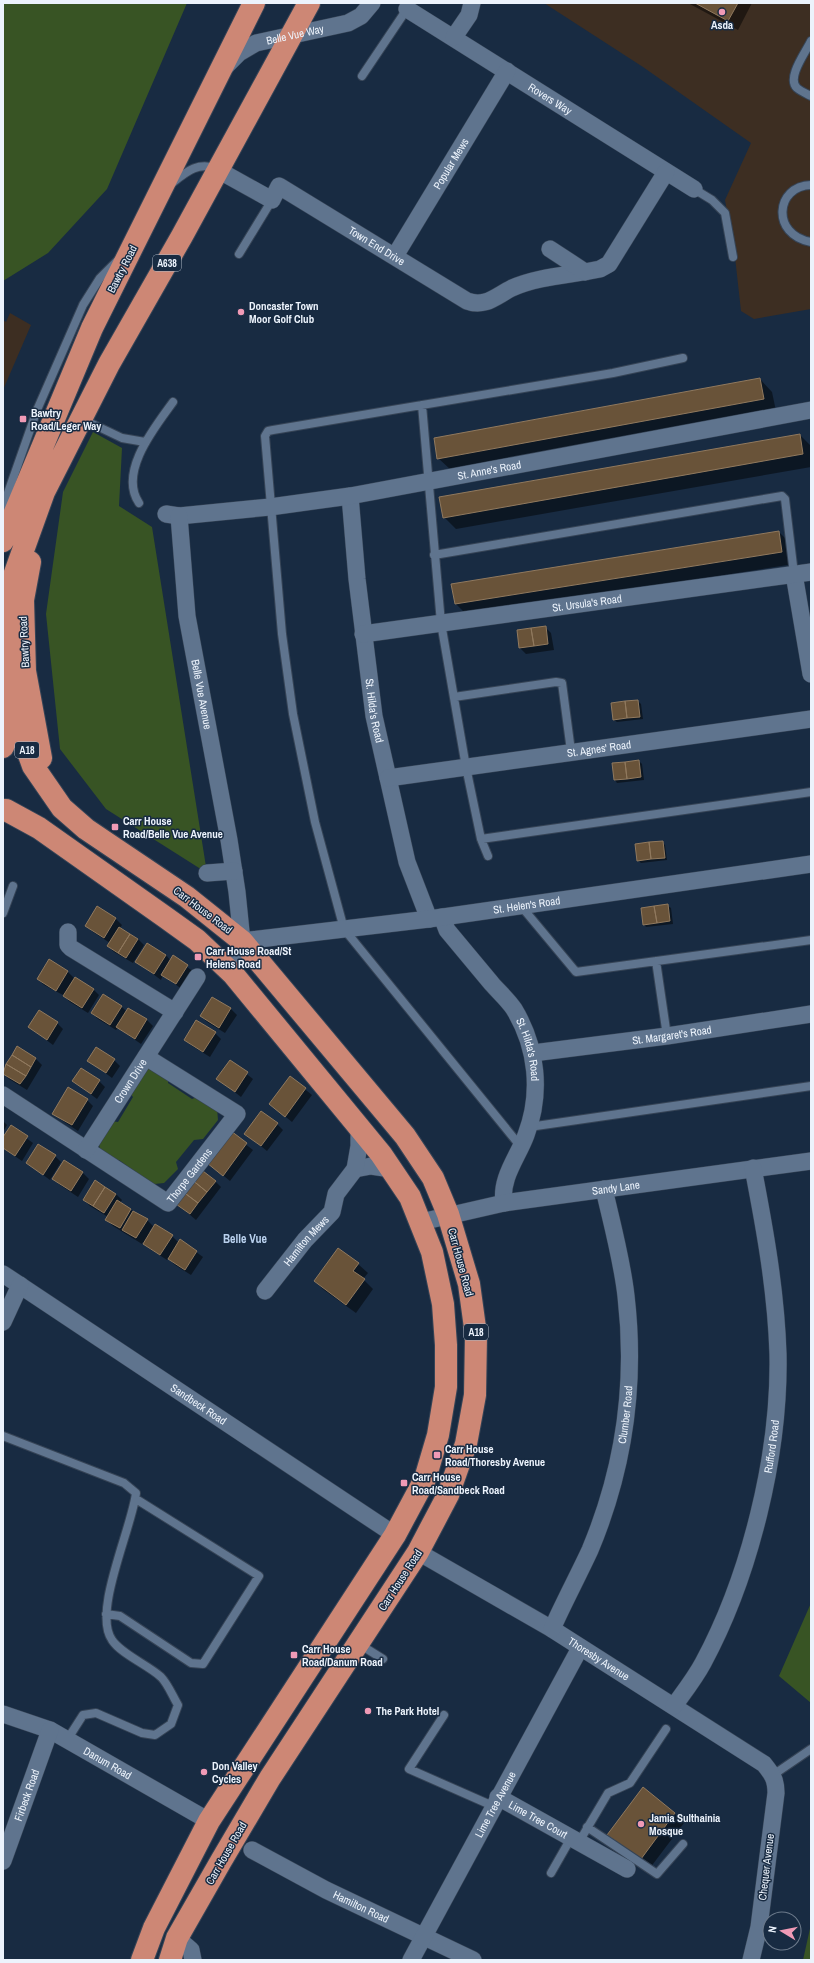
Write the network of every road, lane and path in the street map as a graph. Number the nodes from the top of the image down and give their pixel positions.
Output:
1 (254, 3) edge
2 (309, 3) edge
3 (372, 3) edge
4 (472, 3) edge
5 (407, 9) joint
6 (292, 34) junction
7 (454, 37) junction
8 (811, 41) edge
9 (507, 71) junction
10 (220, 72) junction
11 (362, 76) dead end
12 (811, 96) edge
13 (218, 170) junction
14 (666, 172) junction
15 (810, 185) edge
16 (694, 189) joint
17 (161, 191) junction
18 (272, 200) junction
19 (811, 242) edge
20 (134, 243) junction
21 (239, 254) dead end
22 (395, 256) junction
23 (733, 256) dead end
24 (585, 272) junction
25 (546, 279) junction
26 (683, 358) dead end
27 (174, 402) dead end
28 (422, 405) junction
29 (811, 410) edge
30 (80, 418) junction
31 (145, 442) junction
32 (428, 482) junction
33 (44, 492) junction
34 (350, 496) junction
35 (139, 503) dead end
36 (3, 507) edge
37 (270, 508) junction
38 (173, 515) joint
39 (3, 540) edge
40 (434, 555) junction
41 (811, 572) edge
42 (794, 574) junction
43 (441, 623) junction
44 (363, 634) junction
45 (811, 674) edge
46 (8, 695) edge
47 (454, 696) junction
48 (811, 719) edge
49 (3, 746) edge
50 (571, 751) junction
51 (466, 767) junction
52 (388, 778) junction
53 (49, 792) junction
54 (811, 792) edge
55 (3, 810) edge
56 (481, 840) junction
57 (488, 856) dead end
58 (811, 864) edge
59 (234, 871) junction
60 (207, 873) dead end
61 (13, 886) dead end
62 (521, 906) junction
63 (3, 913) edge
64 (435, 918) junction
65 (344, 929) junction
66 (68, 932) dead end
67 (811, 940) edge
68 (242, 941) junction
69 (656, 961) junction
70 (234, 974) junction
71 (198, 977) dead end
72 (175, 1012) junction
73 (811, 1014) edge
74 (667, 1036) junction
75 (533, 1052) junction
76 (146, 1056) junction
77 (811, 1086) edge
78 (3, 1095) edge
79 (359, 1127) junction
80 (529, 1127) junction
81 (521, 1147) junction
82 (86, 1150) junction
83 (811, 1161) edge
84 (753, 1168) junction
85 (355, 1169) junction
86 (391, 1169) junction
87 (604, 1189) junction
88 (504, 1203) junction
89 (448, 1214) junction
90 (421, 1222) junction
91 (3, 1274) edge
92 (20, 1285) junction
93 (265, 1291) dead end
94 (3, 1322) edge
95 (3, 1436) edge
96 (136, 1498) junction
97 (395, 1535) junction
98 (418, 1552) junction
99 (106, 1614) junction
100 (552, 1629) junction
101 (358, 1644) junction
102 (580, 1648) junction
103 (383, 1659) dead end
104 (674, 1706) junction
105 (3, 1714) edge
106 (444, 1715) dead end
107 (50, 1730) junction
108 (666, 1730) dead end
109 (67, 1740) junction
110 (811, 1749) edge
111 (773, 1775) junction
112 (496, 1801) junction
113 (209, 1821) junction
114 (587, 1827) junction
115 (575, 1840) junction
116 (683, 1844) dead end
117 (252, 1850) dead end
118 (3, 1861) edge
119 (627, 1869) dead end
120 (551, 1873) dead end
121 (423, 1936) junction
122 (177, 1938) junction
123 (142, 1960) edge
124 (170, 1960) edge
125 (193, 1960) edge
126 (411, 1960) edge
127 (473, 1960) edge
128 (751, 1960) edge

1 - 10 highway, Bawtry Road
2 - 6 highway, Bawtry Road / A638
3 - 6 street, Belle Vue Way
4 - 7 street
5 - 7 street, Rovers Way
5 - 11 lane
6 - 10 street, Belle Vue Way
6 - 13 highway, Bawtry Road / A638
7 - 9 street, Rovers Way
8 - 12 lane
9 - 14 street, Rovers Way
9 - 22 street, Popular Mews
10 - 17 highway, Bawtry Road
13 - 17 lane
13 - 18 street
13 - 30 highway, Bawtry Road / A638
14 - 16 street, Rovers Way
14 - 24 street, Town End Drive
15 - 19 lane
16 - 23 lane
17 - 20 highway, Bawtry Road
18 - 21 lane
18 - 22 street, Town End Drive
20 - 36 lane
20 - 39 highway, Bawtry Road
22 - 25 street, Town End Drive
24 - 25 street, Town End Drive
24 - 25 street
26 - 28 lane
27 - 31 lane
28 - 32 lane
28 - 37 lane
29 - 32 street, St. Anne's Road
30 - 31 lane
30 - 33 highway, Bawtry Road / A638
31 - 35 lane
32 - 34 street, St. Anne's Road
32 - 40 lane
33 - 46 highway, Bawtry Road / A638
33 - 53 highway, Bawtry Road
34 - 37 street, St. Anne's Road
34 - 44 street, St. Hilda's Road
37 - 38 street, St. Anne's Road
37 - 65 lane
38 - 59 street, Belle Vue Avenue
40 - 42 lane
40 - 43 lane
41 - 42 street, St. Ursula's Road
42 - 43 street, St. Ursula's Road
42 - 45 street
43 - 44 street, St. Ursula's Road
43 - 47 lane
44 - 52 street, St. Hilda's Road
46 - 49 highway
46 - 53 highway, Carr House Road / A18
47 - 50 lane
47 - 51 lane
48 - 50 street, St. Agnes' Road
50 - 51 street, St. Agnes' Road
51 - 52 street, St. Agnes' Road
51 - 56 lane
52 - 64 street, St. Hilda's Road
53 - 68 highway, Carr House Road / A18
54 - 56 lane
55 - 70 highway
56 - 57 lane
58 - 62 street, St. Helen's Road
59 - 60 street
59 - 68 street, Belle Vue Avenue
61 - 63 lane
62 - 64 street, St. Helen's Road
62 - 69 lane
64 - 65 street, St. Helen's Road
64 - 75 street, St. Hilda's Road
65 - 68 street, St. Helen's Road
65 - 81 lane
66 - 72 street
67 - 69 lane
68 - 70 street
68 - 89 highway, Carr House Road / A18
69 - 74 lane
70 - 79 highway
71 - 72 street, Crown Drive
72 - 76 street, Crown Drive
73 - 74 street, St. Margaret's Road
74 - 75 street, St. Margaret's Road
75 - 80 street, St. Hilda's Road
76 - 82 street, Crown Drive
76 - 82 street, Thorpe Gardens
77 - 80 lane
78 - 82 street, Thorpe Gardens
79 - 85 street, Hamilton Mews
79 - 86 highway
80 - 81 street, St. Hilda's Road
81 - 88 street, St. Hilda's Road
83 - 84 street, Sandy Lane
84 - 87 street, Sandy Lane
84 - 104 street, Rufford Road
85 - 86 street
85 - 93 street, Hamilton Mews
86 - 90 highway
87 - 88 street, Sandy Lane
87 - 100 street, Clumber Road
88 - 89 street, Sandy Lane
89 - 90 street, Sandy Lane
89 - 98 highway, Carr House Road / A18
90 - 97 highway
91 - 92 street, Sandbeck Road
92 - 94 street
92 - 97 street, Sandbeck Road
95 - 96 lane
96 - 99 lane
96 - 99 lane
97 - 113 highway
98 - 100 street, Thoresby Avenue
98 - 101 highway, Carr House Road / A18
99 - 109 lane
100 - 102 street, Thoresby Avenue
101 - 103 lane
101 - 122 highway, Carr House Road / A18
102 - 104 street, Thoresby Avenue
102 - 112 street, Lime Tree Avenue
104 - 111 street, Thoresby Avenue
105 - 107 street, Danum Road
106 - 112 lane
107 - 109 street, Danum Road
107 - 118 street, Firbeck Road
108 - 114 lane
109 - 113 street, Danum Road
110 - 111 lane
111 - 128 street, Chequer Avenue
112 - 115 street, Lime Tree Court
112 - 121 street, Lime Tree Avenue
113 - 123 highway
114 - 115 lane
114 - 116 lane
115 - 119 street, Lime Tree Court
115 - 120 lane
117 - 121 street, Hamilton Road
121 - 126 street, Lime Tree Avenue
121 - 127 street, Hamilton Road
122 - 124 highway, Carr House Road / A18
122 - 125 street

